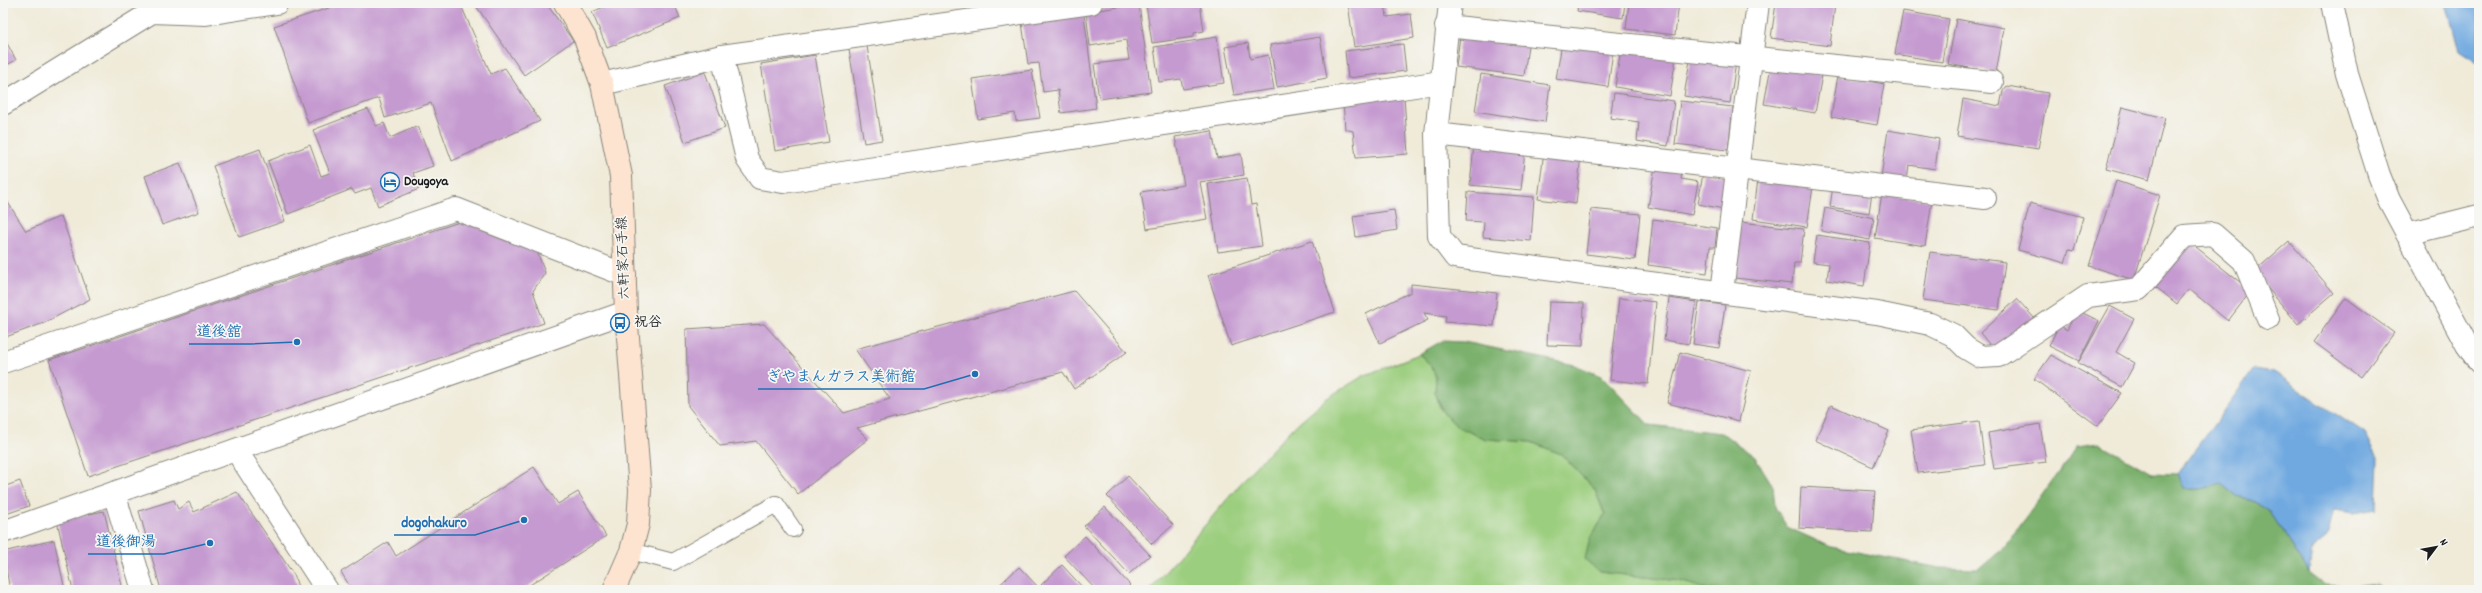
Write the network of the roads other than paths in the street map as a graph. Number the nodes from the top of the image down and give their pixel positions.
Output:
1 (277, 3) edge
2 (565, 3) edge
3 (1090, 3) edge
4 (1450, 3) edge
5 (1758, 3) edge
6 (2332, 3) edge
7 (1446, 26) junction
8 (722, 56) junction
9 (1751, 58) junction
10 (1441, 82) junction
11 (1992, 82) dead end
12 (602, 84) junction
13 (3, 104) edge
14 (1436, 134) junction
15 (1737, 169) junction
16 (1985, 198) dead end
17 (2479, 216) edge
18 (2407, 234) junction
19 (624, 275) junction
20 (1722, 292) junction
21 (626, 312) junction
22 (2268, 319) dead end
23 (3, 362) edge
24 (2479, 362) edge
25 (236, 450) junction
26 (114, 493) junction
27 (793, 530) dead end
28 (3, 532) edge
29 (631, 551) junction
30 (143, 590) edge
31 (327, 590) edge
32 (614, 590) edge

1 - 13 street
2 - 12 main road, 六軒家石手線
3 - 8 street
4 - 7 street
5 - 9 street
6 - 18 street
7 - 9 street
7 - 10 street
8 - 10 street
8 - 12 street
9 - 11 street
9 - 15 street
10 - 14 street
12 - 19 main road, 六軒家石手線
14 - 15 street
14 - 20 street
15 - 16 street
15 - 20 street
17 - 18 street
18 - 24 street
19 - 21 main road, 六軒家石手線
19 - 23 street
20 - 22 street
21 - 25 street
21 - 29 main road, 六軒家石手線
25 - 26 street
25 - 31 street
26 - 28 street
26 - 30 street
27 - 29 lane
29 - 32 main road, 六軒家石手線

